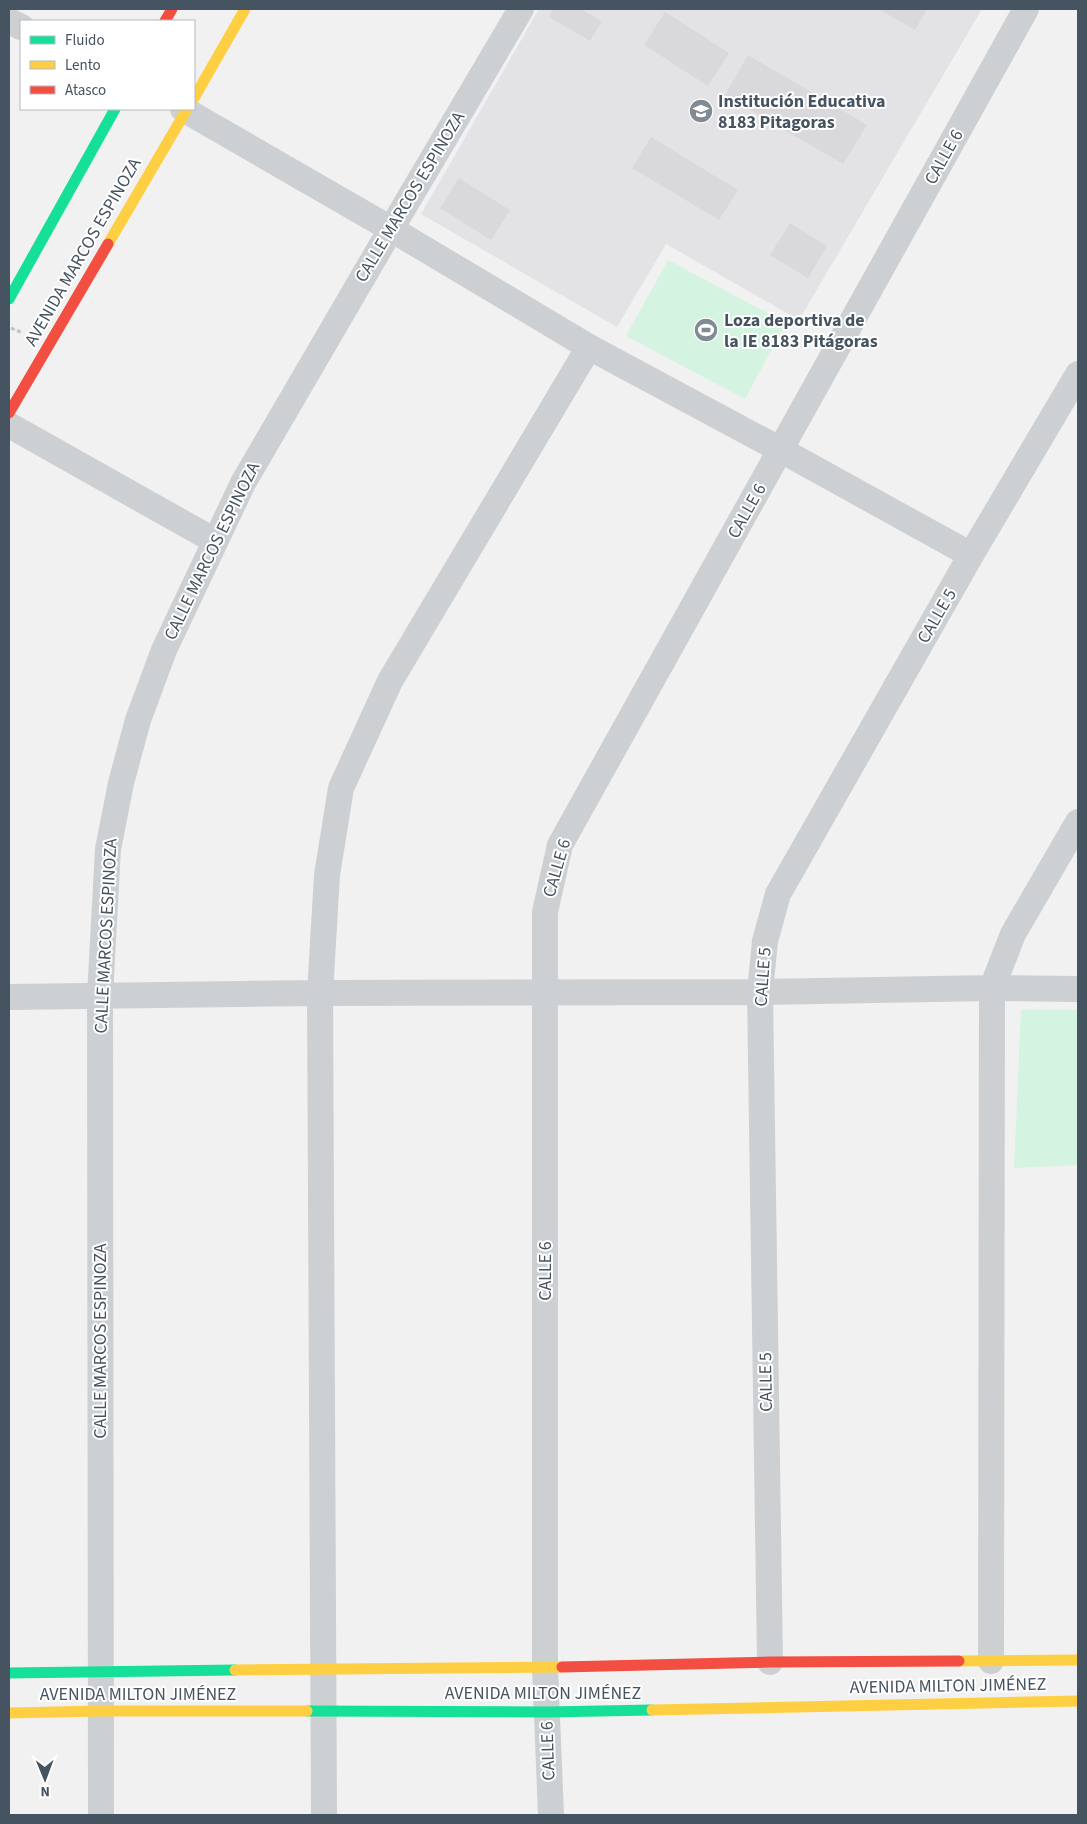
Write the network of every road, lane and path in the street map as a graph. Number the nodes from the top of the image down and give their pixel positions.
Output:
1 (172, 9) edge
2 (245, 9) edge
3 (522, 9) edge
4 (1026, 9) edge
5 (166, 20) edge
6 (195, 94) edge
7 (114, 110) edge
8 (186, 110) edge
9 (195, 110) edge
10 (391, 228) junction
11 (9, 299) edge
12 (589, 347) junction
13 (1078, 374) edge
14 (1070, 406) edge
15 (9, 413) edge
16 (9, 425) edge
17 (781, 450) junction
18 (215, 541) junction
19 (971, 556) junction
20 (1078, 822) edge
21 (992, 988) junction
22 (1078, 989) edge
23 (320, 992) junction
24 (545, 992) junction
25 (760, 992) junction
26 (100, 996) junction
27 (9, 997) edge
28 (1078, 1660) edge
29 (991, 1661) junction
30 (770, 1662) junction
31 (545, 1667) junction
32 (324, 1668) junction
33 (100, 1672) junction
34 (9, 1673) edge
35 (1078, 1701) edge
36 (100, 1711) junction
37 (324, 1711) junction
38 (546, 1712) junction
39 (9, 1713) edge
40 (101, 1815) edge
41 (324, 1815) edge
42 (550, 1815) edge

1 - 5 street
2 - 6 street, AVENIDA MARCOS ESPINOZA
3 - 10 street, CALLE MARCOS ESPINOZA
4 - 17 street, CALLE 6
7 - 11 street
8 - 15 street, AVENIDA MARCOS ESPINOZA
9 - 10 street
10 - 12 street
10 - 18 street, CALLE MARCOS ESPINOZA
12 - 17 street
12 - 23 street
13 - 14 street, CALLE 5
14 - 19 street, CALLE 5
16 - 18 street
17 - 19 street
17 - 24 street, CALLE 6
18 - 26 street, CALLE MARCOS ESPINOZA
19 - 25 street, CALLE 5
20 - 21 street
21 - 22 street
21 - 25 street
21 - 29 street
23 - 24 street
23 - 26 street
23 - 32 street
24 - 25 street
24 - 31 street, CALLE 6
25 - 30 street, CALLE 5
26 - 27 street
26 - 33 street, CALLE MARCOS ESPINOZA
28 - 29 street, AVENIDA MILTON JIMÉNEZ
29 - 30 street, AVENIDA MILTON JIMÉNEZ
30 - 31 street, AVENIDA MILTON JIMÉNEZ
31 - 32 street, AVENIDA MILTON JIMÉNEZ
31 - 38 street, CALLE 6
32 - 33 street, AVENIDA MILTON JIMÉNEZ
32 - 37 street
33 - 34 street, AVENIDA MILTON JIMÉNEZ
33 - 36 street, CALLE MARCOS ESPINOZA
35 - 38 street, AVENIDA MILTON JIMÉNEZ
36 - 37 street, AVENIDA MILTON JIMÉNEZ
36 - 39 street, AVENIDA MILTON JIMÉNEZ
36 - 40 street, CALLE MARCOS ESPINOZA
37 - 38 street, AVENIDA MILTON JIMÉNEZ
37 - 41 street
38 - 42 street, CALLE 6

